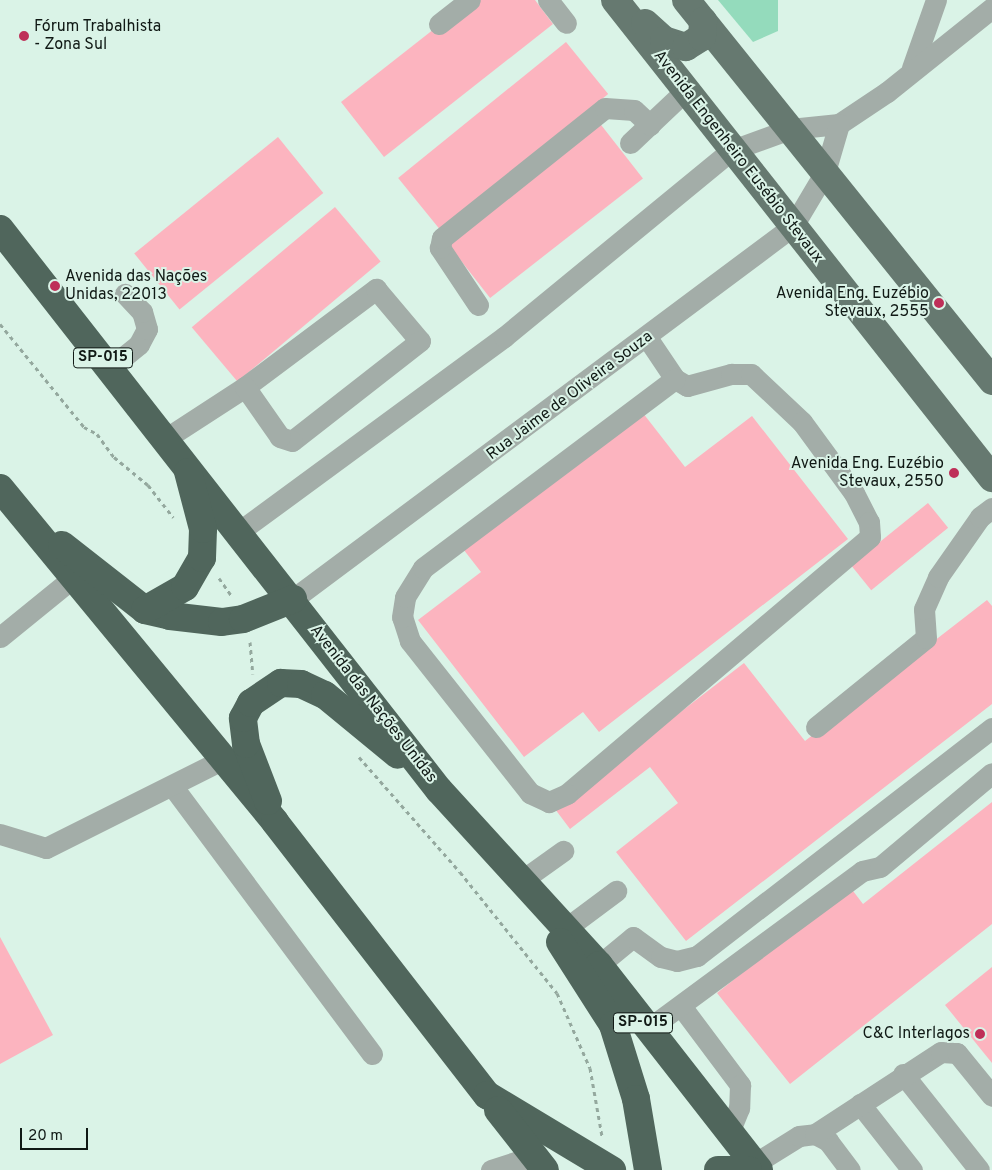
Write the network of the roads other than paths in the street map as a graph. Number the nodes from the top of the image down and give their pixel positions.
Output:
1 (470, 0) edge
2 (548, 0) edge
3 (615, 0) edge
4 (620, 0) edge
5 (686, 0) edge
6 (936, 0) edge
7 (992, 8) edge
8 (703, 21) junction
9 (566, 23) dead end
10 (439, 24) dead end
11 (912, 68) junction
12 (686, 90) junction
13 (839, 124) junction
14 (650, 125) junction
15 (790, 130) junction
16 (630, 143) dead end
17 (732, 150) junction
18 (824, 172) junction
19 (793, 226) junction
20 (0, 229) edge
21 (125, 294) dead end
22 (478, 305) dead end
23 (648, 339) junction
24 (111, 367) junction
25 (675, 379) junction
26 (992, 381) edge
27 (245, 387) junction
28 (168, 437) junction
29 (186, 461) junction
30 (992, 478) edge
31 (0, 488) edge
32 (992, 508) edge
33 (19, 513) junction
34 (240, 531) junction
35 (74, 577) junction
36 (293, 599) junction
37 (145, 610) junction
38 (0, 637) edge
39 (816, 727) dead end
40 (992, 728) edge
41 (224, 760) junction
42 (992, 773) edge
43 (173, 787) junction
44 (439, 790) junction
45 (276, 822) junction
46 (0, 834) edge
47 (563, 851) dead end
48 (521, 881) junction
49 (616, 891) dead end
50 (565, 929) junction
51 (599, 965) junction
52 (681, 1006) junction
53 (648, 1029) junction
54 (372, 1054) dead end
55 (902, 1074) junction
56 (487, 1095) junction
57 (992, 1096) edge
58 (860, 1104) junction
59 (729, 1133) junction
60 (815, 1134) junction
61 (539, 1163) edge
62 (753, 1168) edge
63 (491, 1170) edge
64 (612, 1170) edge
65 (648, 1170) edge
66 (718, 1170) edge
67 (850, 1170) edge
68 (912, 1170) edge
69 (979, 1170) edge

1 - 10 street
2 - 9 street
3 - 12 main road, Avenida Engenheiro Eusébio Stevaux
4 - 8 main road
5 - 8 main road
6 - 11 street
7 - 11 street
8 - 15 main road
11 - 13 street
12 - 14 street
12 - 17 main road, Avenida Engenheiro Eusébio Stevaux
13 - 15 street
13 - 18 street, Rua Jaime de Oliveira Souza
14 - 16 street
14 - 22 street
15 - 17 street
15 - 18 main road
17 - 19 main road, Avenida Engenheiro Eusébio Stevaux
17 - 34 street
18 - 19 street, Rua Jaime de Oliveira Souza
18 - 26 main road
19 - 23 street, Rua Jaime de Oliveira Souza
19 - 30 main road, Avenida Engenheiro Eusébio Stevaux
20 - 24 highway, Avenida das Nações Unidas / SP-015
21 - 24 street
23 - 25 street
23 - 36 street, Rua Jaime de Oliveira Souza
24 - 28 highway, Avenida das Nações Unidas / SP-015
25 - 25 street
27 - 27 street
27 - 28 street
28 - 29 highway, Avenida das Nações Unidas / SP-015
29 - 34 highway, Avenida das Nações Unidas / SP-015
29 - 37 highway
31 - 33 highway
32 - 39 street
33 - 35 highway
33 - 37 highway
34 - 36 highway, Avenida das Nações Unidas / SP-015
35 - 38 street
35 - 41 highway
36 - 37 highway
36 - 44 highway, Avenida das Nações Unidas / SP-015
40 - 51 street
41 - 43 street
41 - 45 highway
42 - 52 street
43 - 46 street
43 - 54 street
44 - 45 highway
44 - 48 highway, Avenida das Nações Unidas / SP-015
45 - 56 highway
47 - 48 street
48 - 50 highway, Avenida das Nações Unidas / SP-015
48 - 65 highway
49 - 50 street
50 - 51 highway, Avenida das Nações Unidas / SP-015
51 - 53 highway, Avenida das Nações Unidas / SP-015
52 - 53 street
52 - 59 street
53 - 59 highway, Avenida das Nações Unidas / SP-015
55 - 57 street
55 - 58 street
55 - 69 street
56 - 61 highway
56 - 64 highway
58 - 60 street
58 - 68 street
59 - 62 highway, Avenida das Nações Unidas / SP-015
60 - 62 street
60 - 67 street
61 - 63 street
62 - 66 highway

